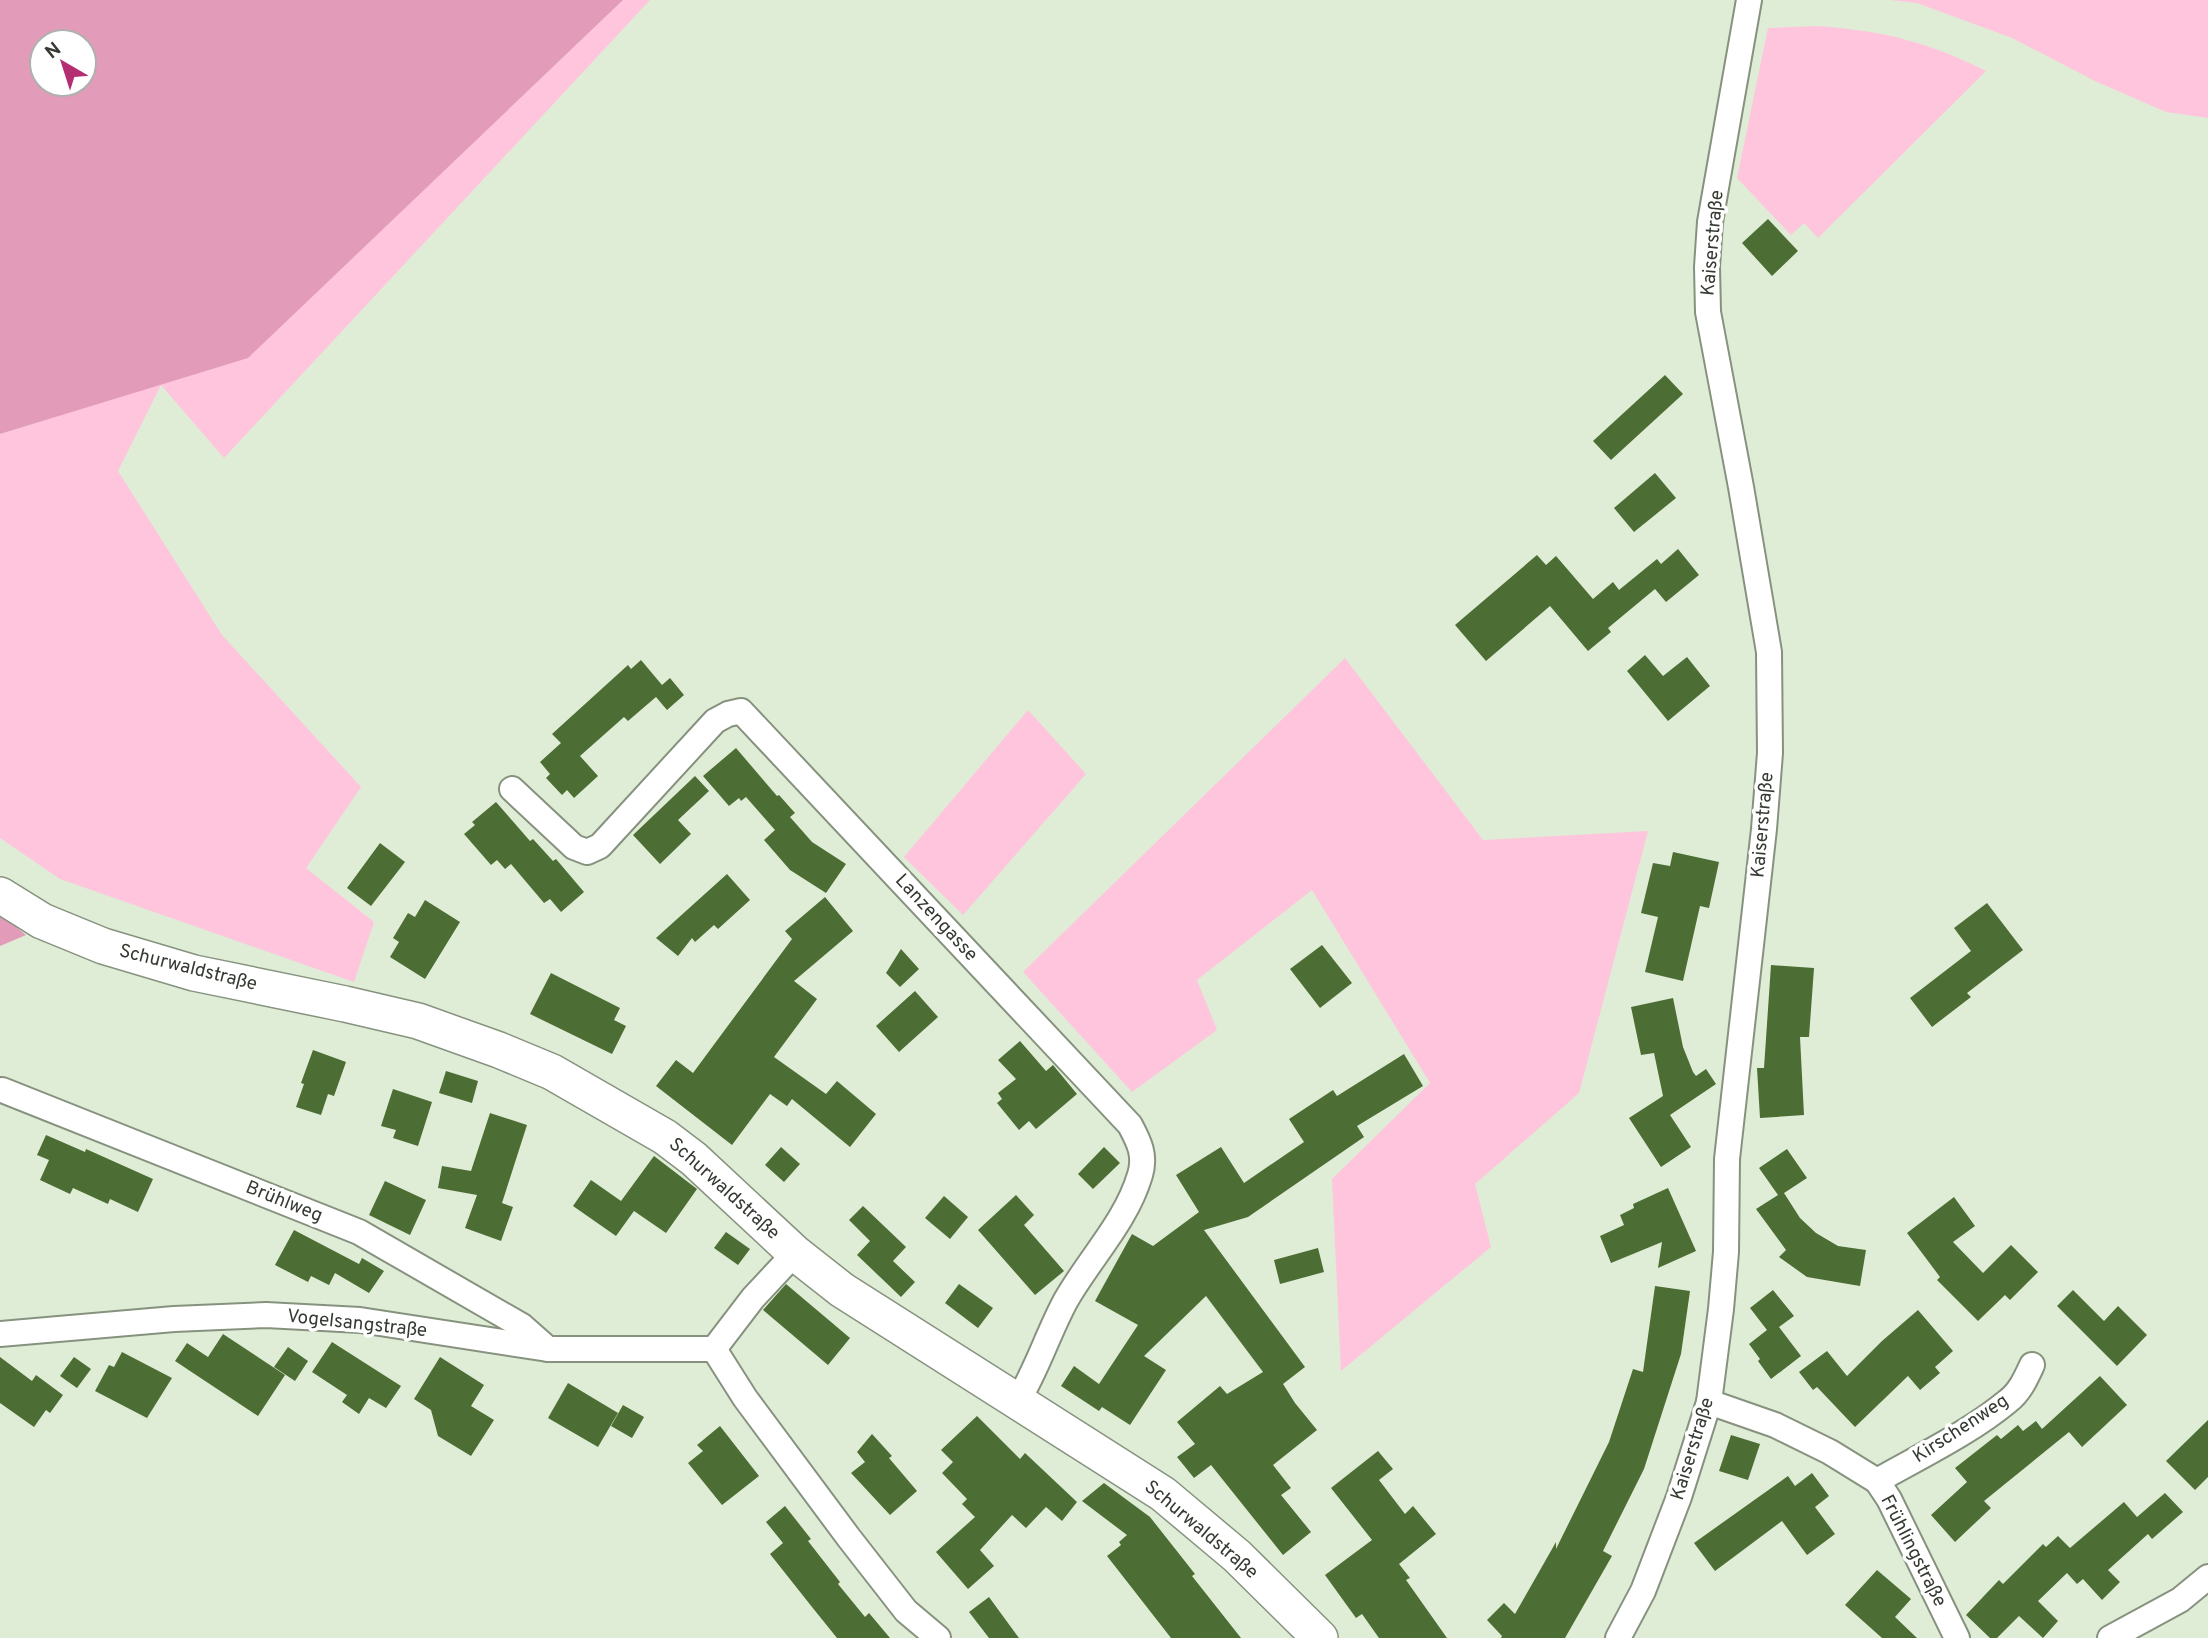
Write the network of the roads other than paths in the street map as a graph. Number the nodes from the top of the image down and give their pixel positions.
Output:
1 (1749, 0) edge
2 (512, 789) dead end
3 (0, 895) edge
4 (2, 1090) dead end
5 (795, 1253) junction
6 (0, 1334) edge
7 (548, 1349) junction
8 (714, 1349) junction
9 (2032, 1365) dead end
10 (1017, 1402) junction
11 (1709, 1402) junction
12 (1877, 1481) junction
13 (2208, 1577) edge
14 (938, 1638) edge
15 (1320, 1638) edge
16 (1618, 1638) edge
17 (1957, 1638) edge
18 (2110, 1638) edge

1 - 11 street, Kaiserstraße
2 - 10 street, Lanzengasse
3 - 5 main road, Schurwaldstraße
4 - 7 street, Brühlweg
5 - 8 street
5 - 10 main road, Schurwaldstraße
6 - 7 street, Vogelsangstraße
7 - 8 street, Vogelsangstraße
8 - 14 street
9 - 12 street, Kirschenweg
10 - 15 main road, Schurwaldstraße
11 - 12 street, Frühlingstraße
11 - 16 street, Kaiserstraße
12 - 17 street, Frühlingstraße
13 - 18 street

